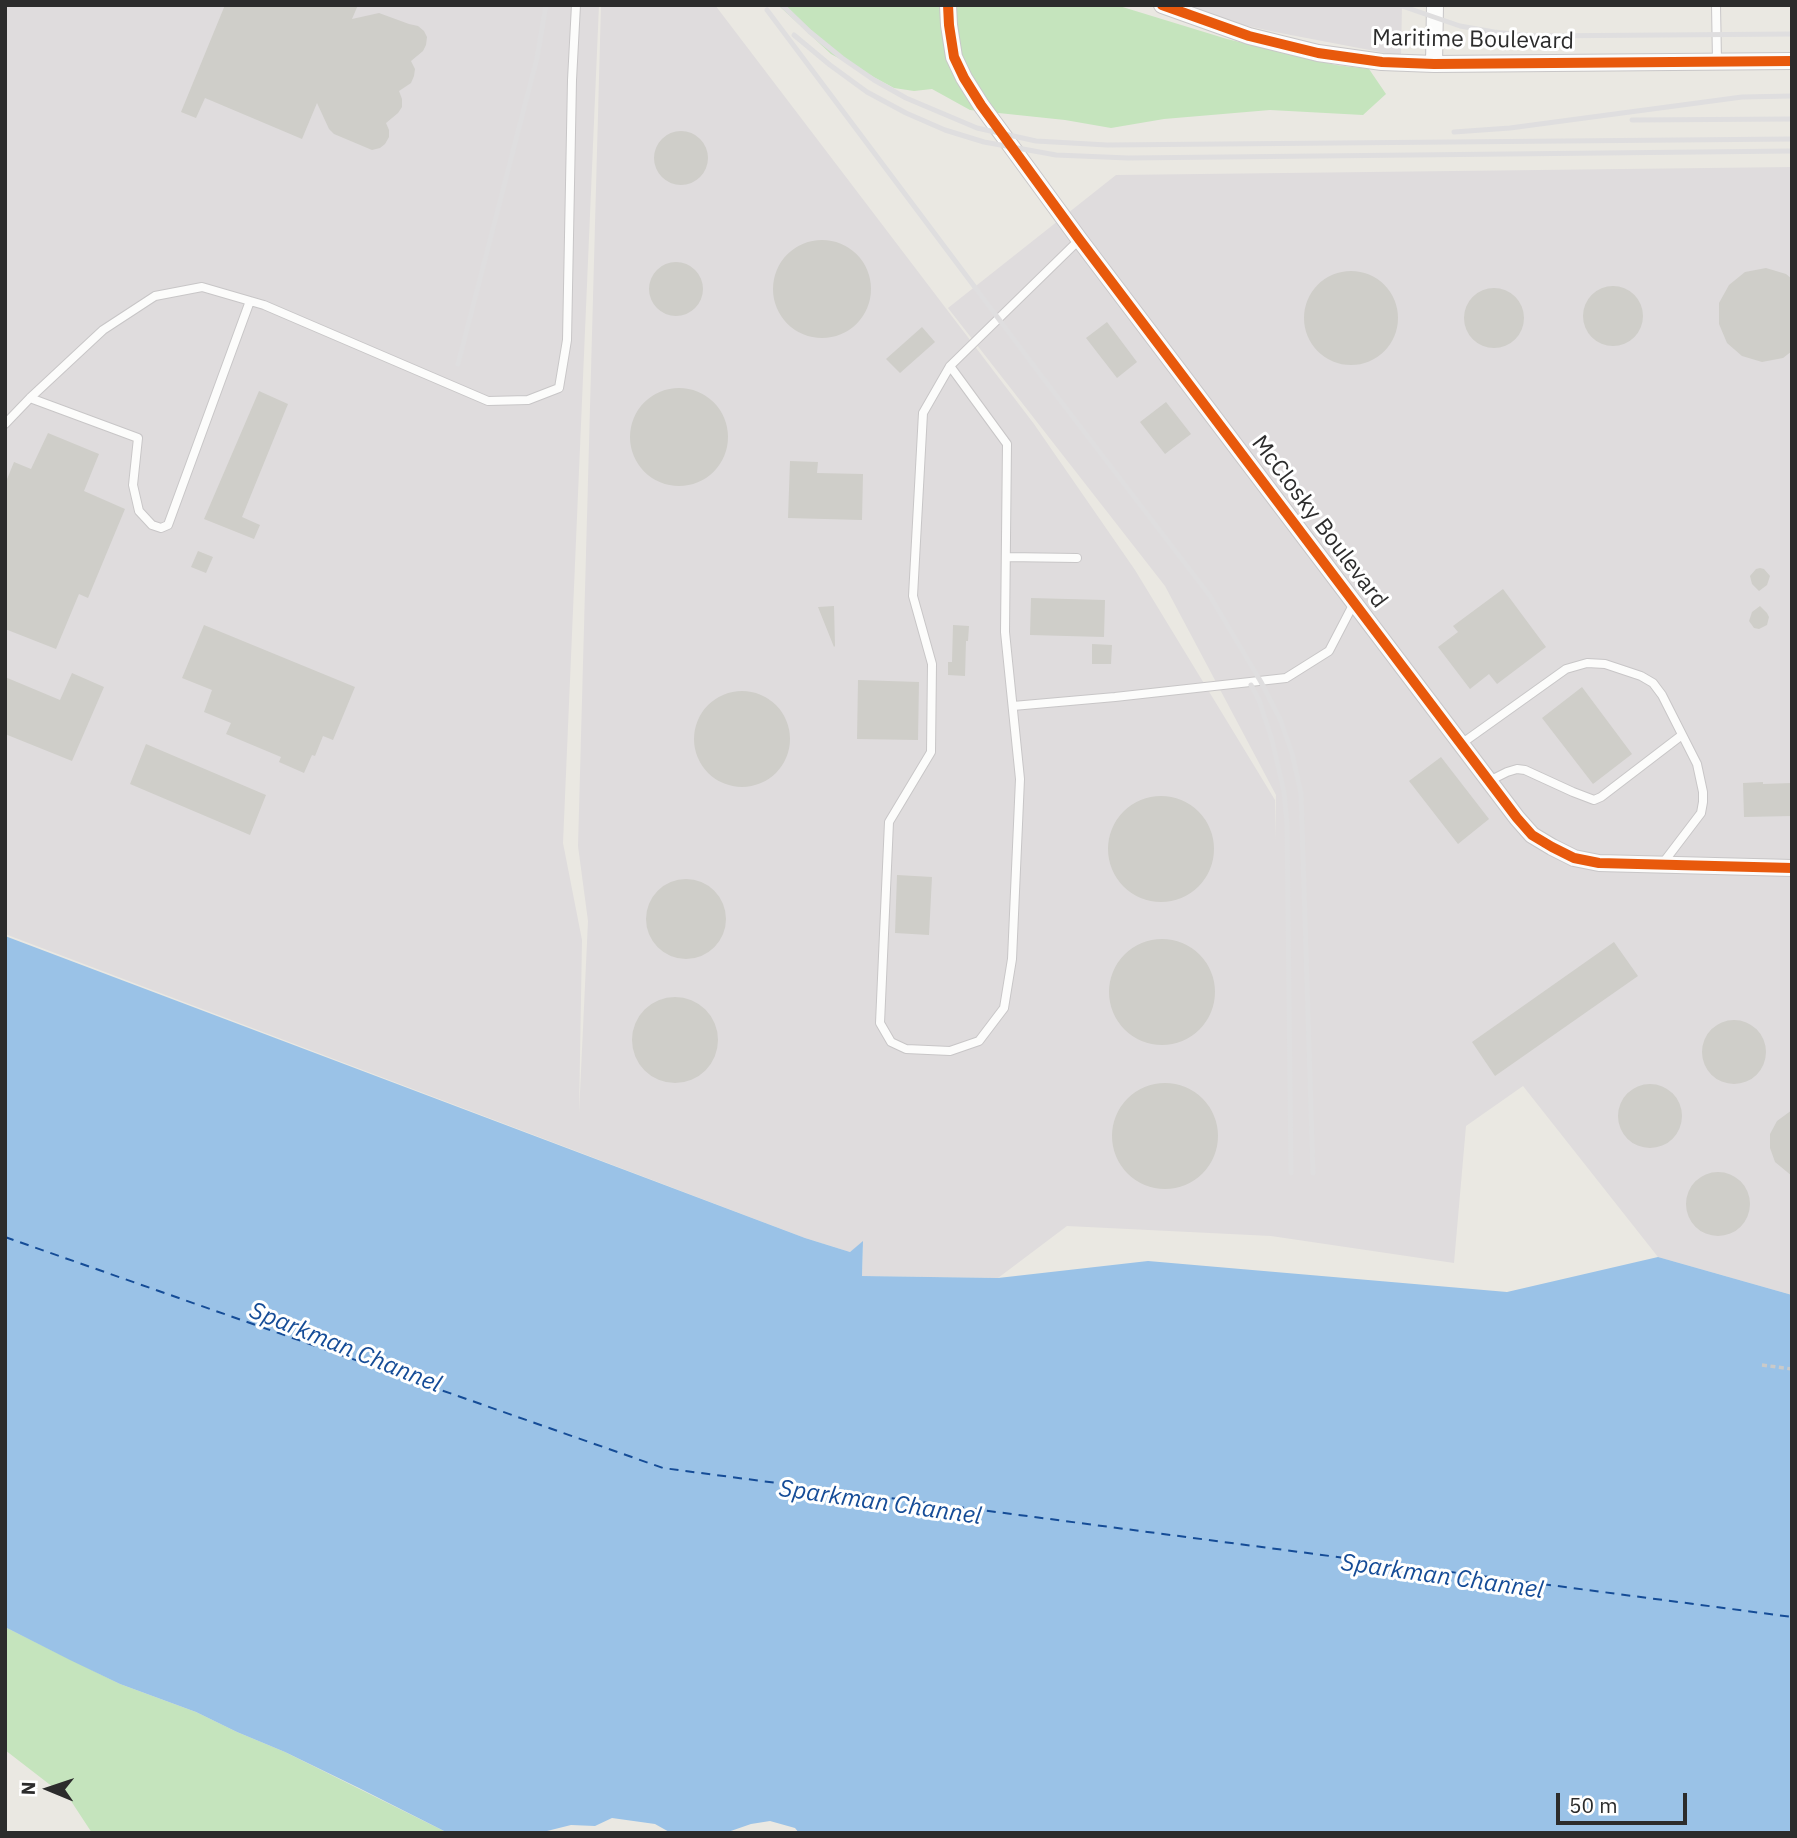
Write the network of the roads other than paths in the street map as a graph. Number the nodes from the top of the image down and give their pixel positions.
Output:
1 (576, 5) edge
2 (948, 5) edge
3 (1161, 5) edge
4 (1435, 5) edge
5 (1716, 5) edge
6 (1717, 61) junction
7 (1792, 61) edge
8 (1434, 64) junction
9 (1079, 239) junction
10 (250, 301) junction
11 (950, 366) junction
12 (30, 398) junction
13 (5, 424) edge
14 (1006, 557) junction
15 (1077, 558) dead end
16 (1354, 603) junction
17 (1013, 706) junction
18 (1682, 735) junction
19 (1461, 744) junction
20 (1489, 781) junction
21 (1661, 866) junction
22 (1792, 868) edge

1 - 10 lane
2 - 9 street, McClosky Boulevard
3 - 8 street, Maritime Boulevard
4 - 8 street
5 - 6 lane
6 - 7 street, Maritime Boulevard
6 - 8 street, Maritime Boulevard
9 - 11 lane
9 - 16 street, McClosky Boulevard
10 - 12 lane
10 - 12 lane
11 - 14 lane
11 - 17 lane
12 - 13 lane
14 - 15 lane
14 - 17 lane
16 - 17 lane
16 - 19 street, McClosky Boulevard
18 - 19 lane
18 - 20 lane
18 - 21 lane
19 - 20 street, McClosky Boulevard
20 - 21 street, McClosky Boulevard
21 - 22 street, McClosky Boulevard

